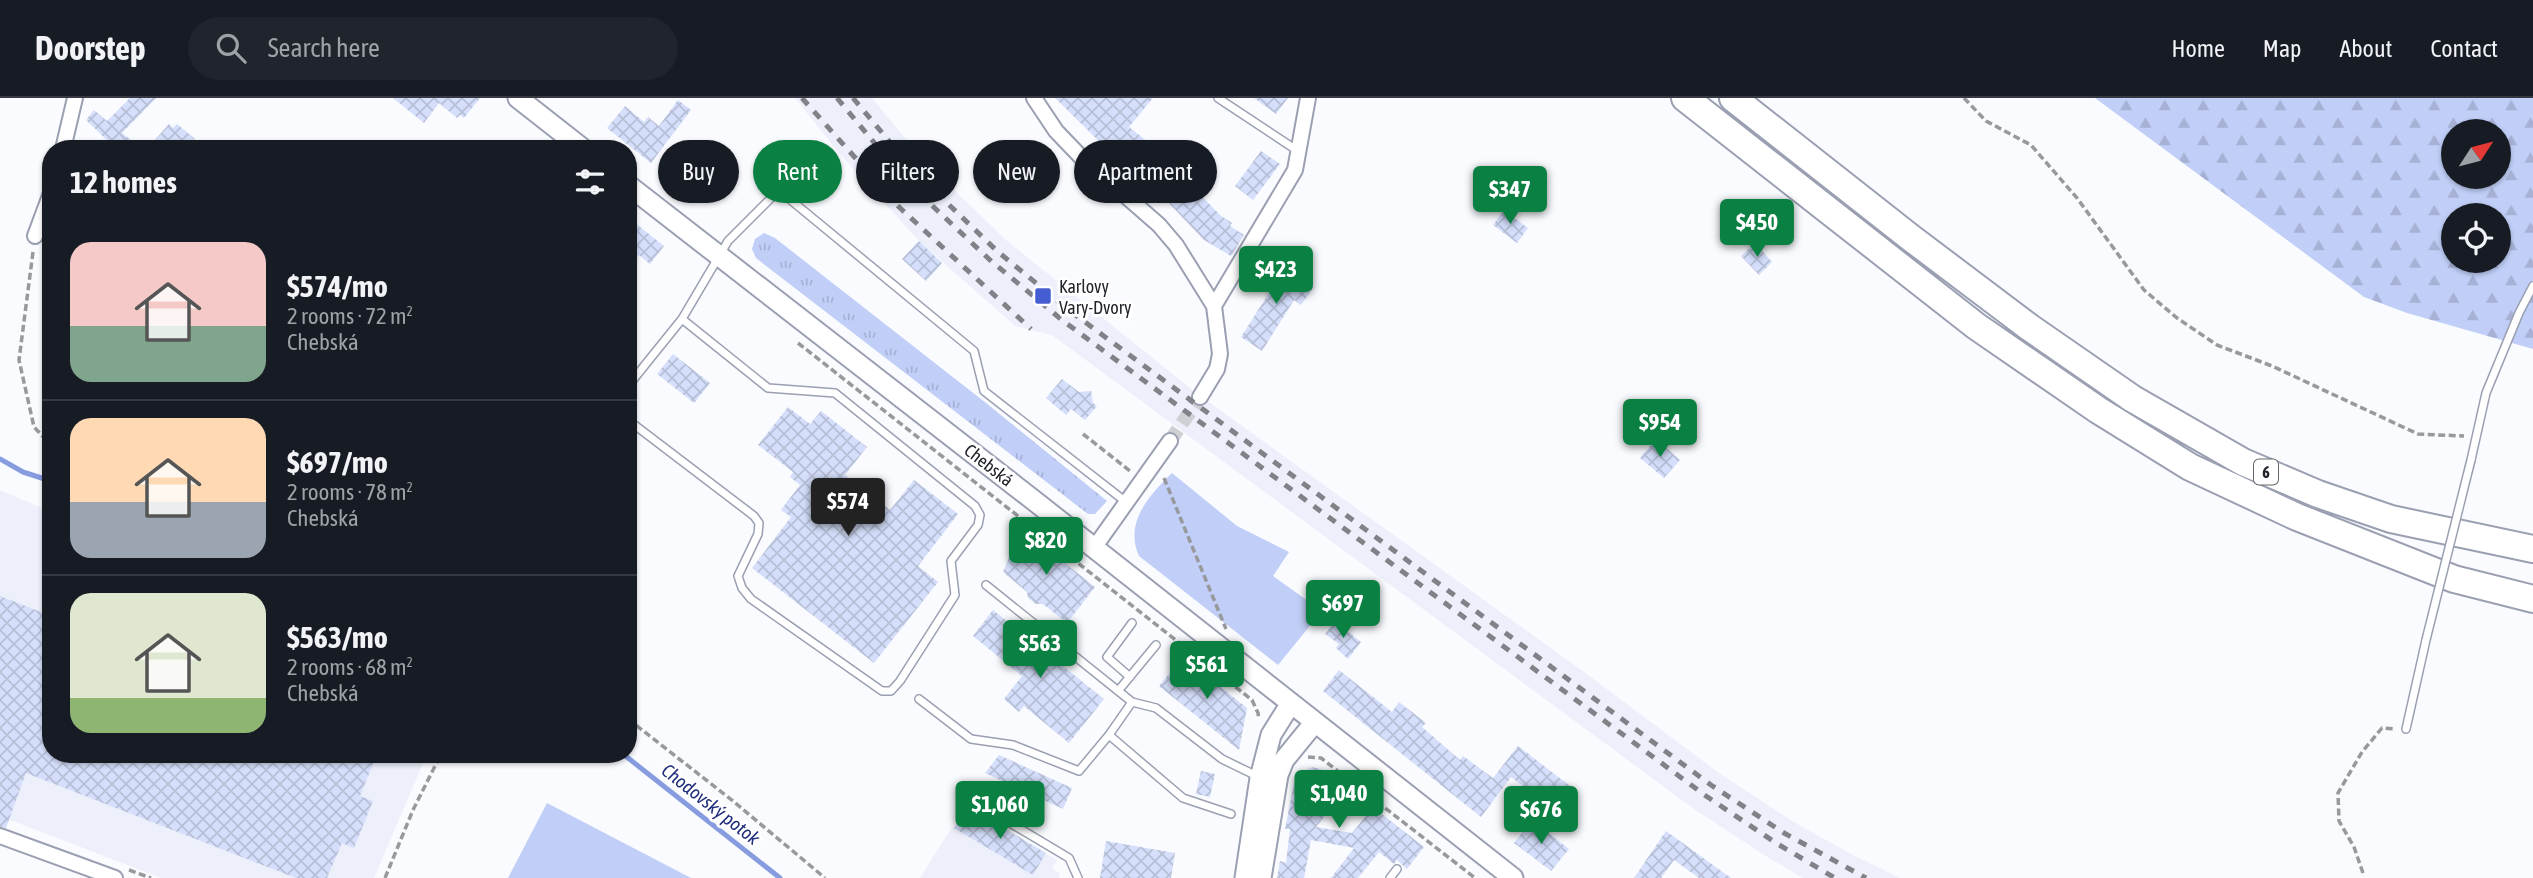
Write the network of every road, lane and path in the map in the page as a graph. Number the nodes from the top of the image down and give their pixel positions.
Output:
1 (75, 98) edge
2 (518, 98) edge
3 (1034, 98) edge
4 (1218, 98) edge
5 (1308, 98) edge
6 (1685, 98) edge
7 (1733, 98) edge
8 (1964, 98) edge
9 (65, 140) edge
10 (572, 140) edge
11 (1298, 152) junction
12 (637, 192) edge
13 (42, 217) edge
14 (35, 236) joint
15 (720, 257) junction
16 (2533, 286) edge
17 (1214, 306) junction
18 (682, 319) junction
19 (798, 343) dead end
20 (637, 375) edge
21 (1200, 397) tunnel mouth
22 (637, 427) edge
23 (1083, 434) dead end
24 (42, 435) edge
25 (2476, 436) junction
26 (1170, 441) tunnel mouth
27 (1131, 473) dead end
28 (1163, 475) dead end
29 (1126, 502) junction
30 (1094, 548) junction
31 (2533, 549) edge
32 (2412, 561) junction
33 (2533, 582) edge
34 (986, 585) dead end
35 (2533, 599) edge
36 (1132, 623) dead end
37 (1227, 631) dead end
38 (1156, 645) dead end
39 (1130, 677) junction
40 (1118, 691) junction
41 (919, 699) dead end
42 (1132, 702) junction
43 (1291, 702) junction
44 (1259, 722) dead end
45 (1315, 722) junction
46 (637, 726) edge
47 (2406, 729) joint
48 (1109, 735) junction
49 (1308, 757) dead end
50 (436, 763) edge
51 (1260, 778) junction
52 (980, 805) dead end
53 (1231, 814) dead end
54 (0, 836) edge
55 (1397, 869) dead end
56 (2363, 873) dead end
57 (115, 878) edge
58 (385, 878) edge
59 (825, 878) edge
60 (1078, 878) edge
61 (1245, 878) edge
62 (1261, 878) edge
63 (1390, 878) edge
64 (1475, 878) edge
65 (1513, 878) edge

1 - 9 street
2 - 10 street
3 - 17 street
4 - 11 lane
5 - 11 street
6 - 32 highway, 6
7 - 31 highway, 6
8 - 25 path
11 - 17 street
12 - 15 street, Chebská
13 - 14 street
14 - 24 path
15 - 18 lane
15 - 29 lane
15 - 30 street, Chebská
16 - 25 lane
17 - 21 street
18 - 20 lane
18 - 22 lane
19 - 44 path
23 - 27 path
25 - 47 lane, bridge
26 - 29 street
28 - 37 path
29 - 30 street
30 - 43 street, Chebská
32 - 33 highway, 6
32 - 35 highway
34 - 40 lane
36 - 39 lane
38 - 39 lane
39 - 40 lane
40 - 42 lane
41 - 48 lane
42 - 48 lane
42 - 51 lane
43 - 45 street, Chebská
43 - 51 street
45 - 62 street
45 - 65 street, Chebská
46 - 59 path
47 - 56 path
48 - 53 lane
49 - 64 path
50 - 58 path
51 - 61 street
52 - 60 lane
54 - 57 street
55 - 63 lane

